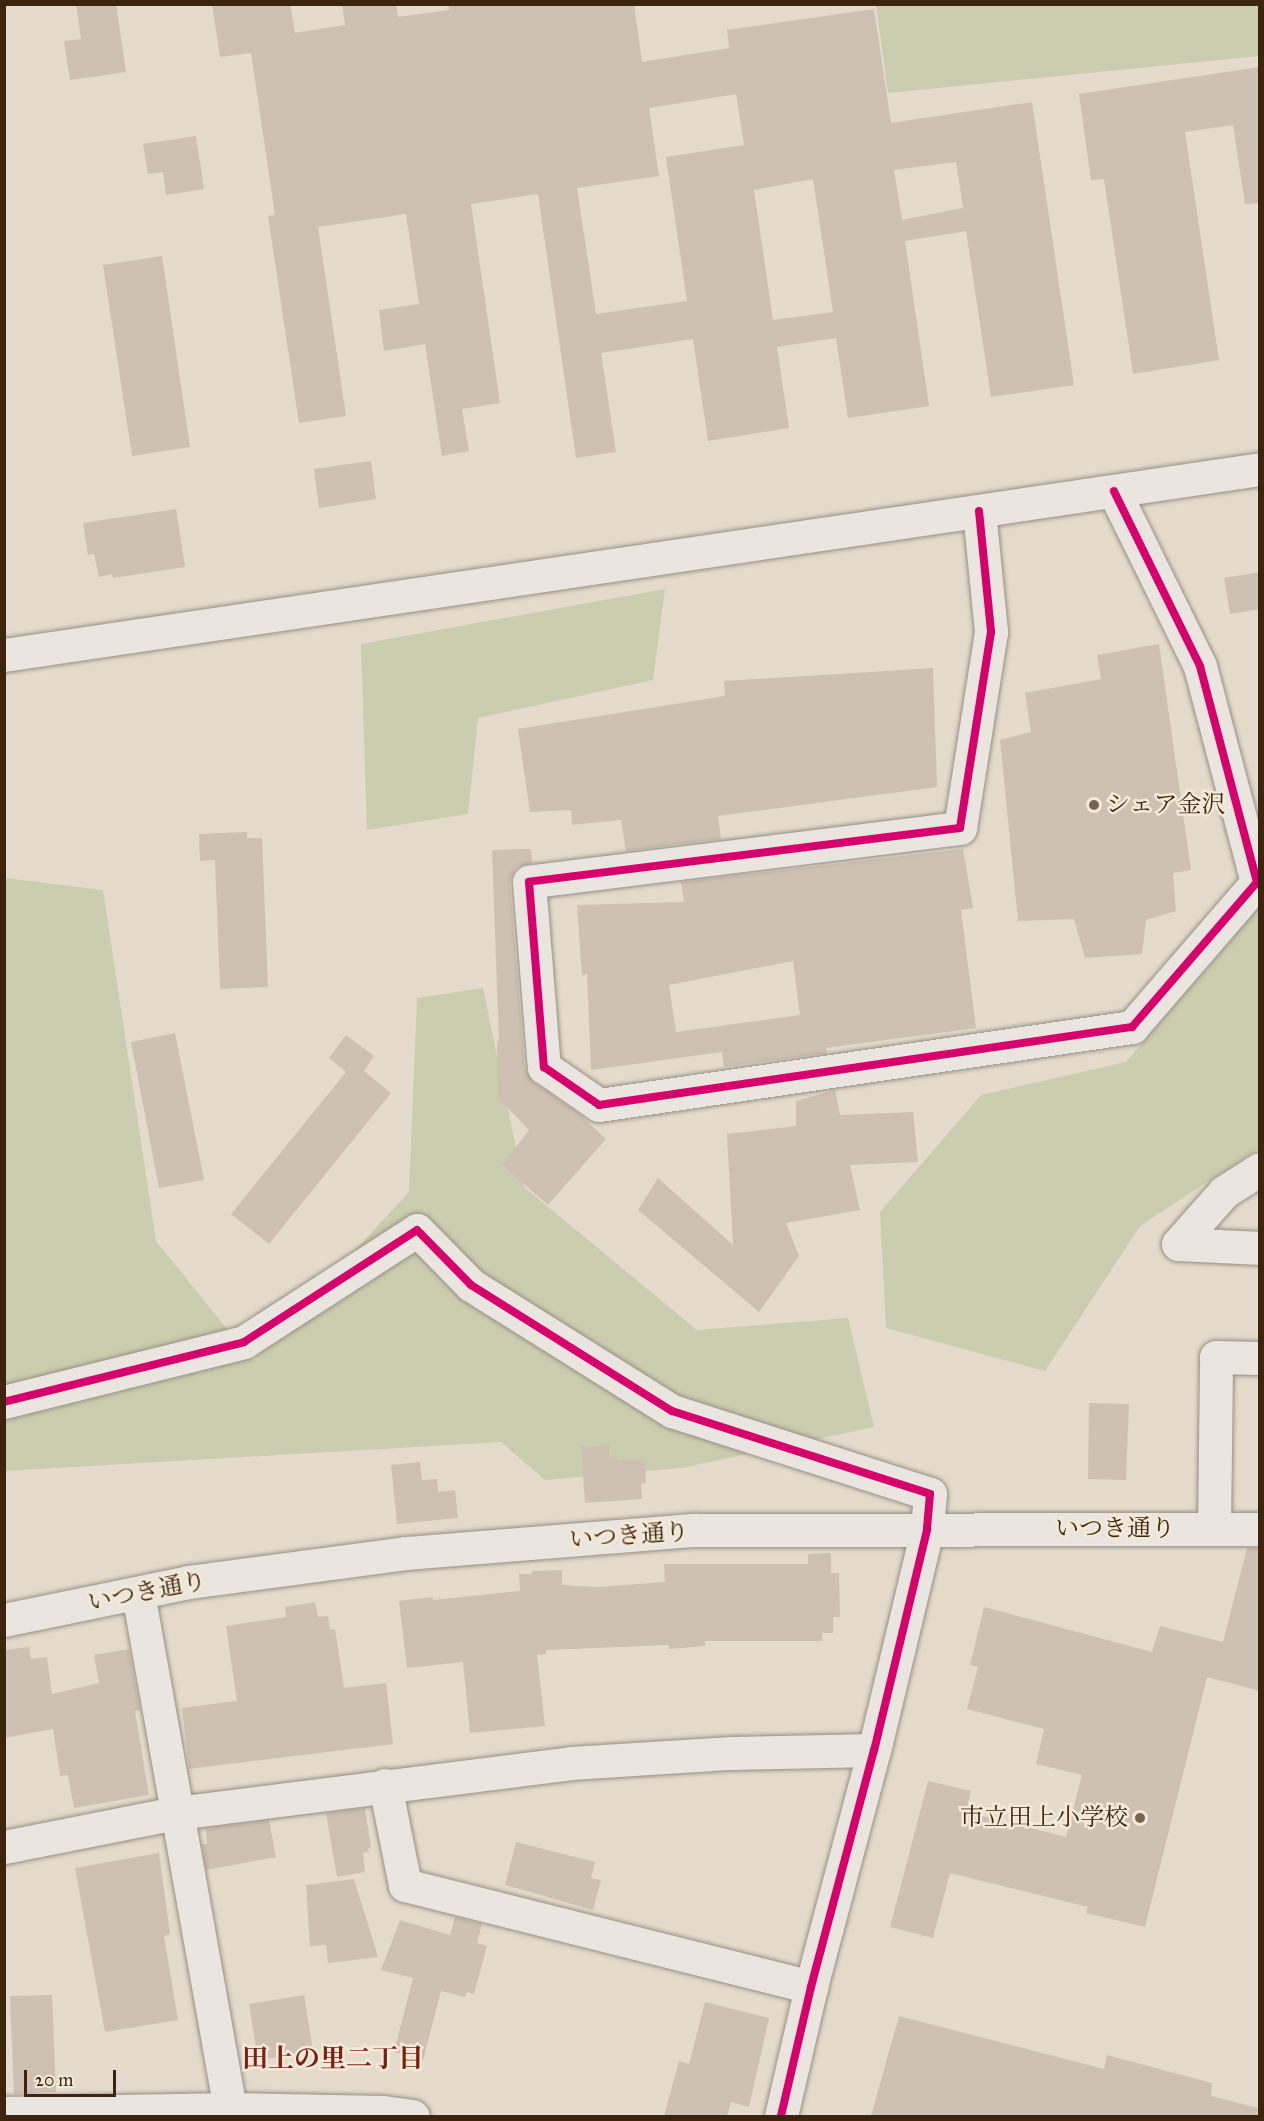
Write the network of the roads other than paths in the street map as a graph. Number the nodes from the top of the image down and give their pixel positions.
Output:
1 (1260, 469) edge
2 (1114, 491) junction
3 (979, 511) junction
4 (4, 655) edge
5 (1260, 1169) edge
6 (1260, 1248) edge
7 (1260, 1358) edge
8 (4, 1402) edge
9 (1214, 1529) junction
10 (1260, 1529) edge
11 (927, 1530) junction
12 (138, 1593) junction
13 (4, 1620) edge
14 (874, 1750) junction
15 (385, 1785) junction
16 (176, 1813) junction
17 (4, 1847) edge
18 (811, 1987) junction
19 (4, 2113) edge
20 (229, 2113) edge
21 (413, 2116) edge
22 (781, 2116) edge

1 - 2 street
2 - 3 street
2 - 3 street
3 - 4 street
5 - 6 street
7 - 9 street
8 - 11 street
9 - 10 street, いつき通り
9 - 11 street, いつき通り
11 - 12 street, いつき通り
11 - 14 street
12 - 13 street, いつき通り
12 - 16 street
14 - 15 street
14 - 18 street
15 - 16 street
15 - 18 street
16 - 17 street
16 - 20 street
18 - 22 street
19 - 20 street
20 - 21 street

